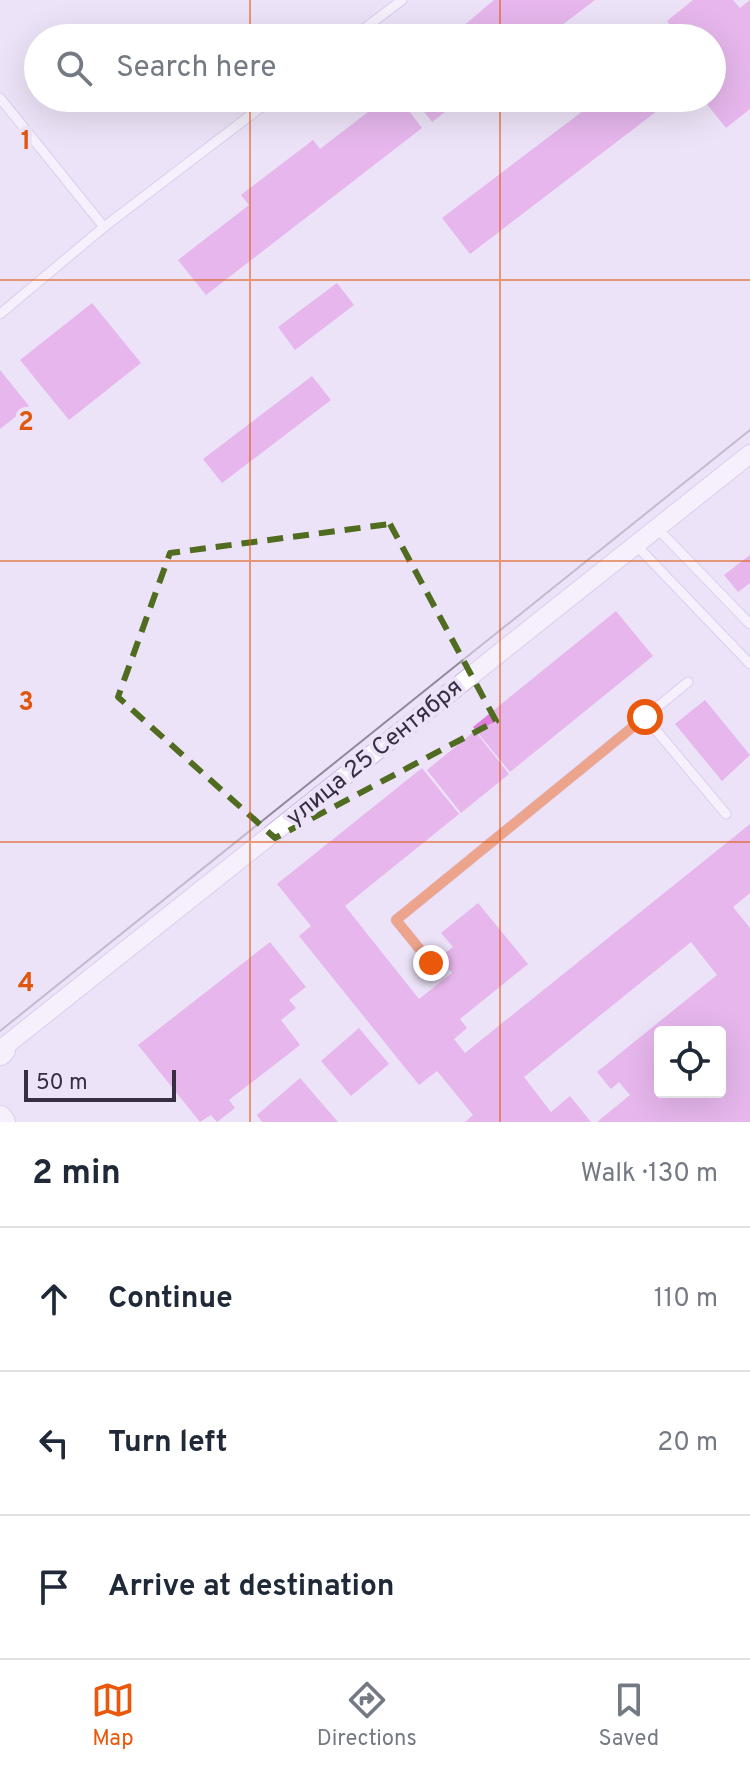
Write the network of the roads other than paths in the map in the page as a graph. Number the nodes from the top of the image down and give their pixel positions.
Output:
1 (402, 0) edge
2 (370, 24) edge
3 (0, 98) edge
4 (255, 112) edge
5 (104, 227) junction
6 (0, 314) edge
7 (750, 454) edge
8 (657, 528) junction
9 (636, 545) junction
10 (750, 624) edge
11 (750, 664) edge
12 (688, 682) dead end
13 (645, 717) junction
14 (726, 814) dead end
15 (431, 963) dead end
16 (1, 1051) edge

1 - 2 lane
3 - 5 lane
4 - 5 lane
5 - 6 lane
7 - 8 street, улица 25 Сентября
8 - 9 street, улица 25 Сентября
8 - 10 lane
9 - 11 lane
9 - 16 street, улица 25 Сентября
12 - 13 lane
13 - 14 lane
13 - 15 lane

